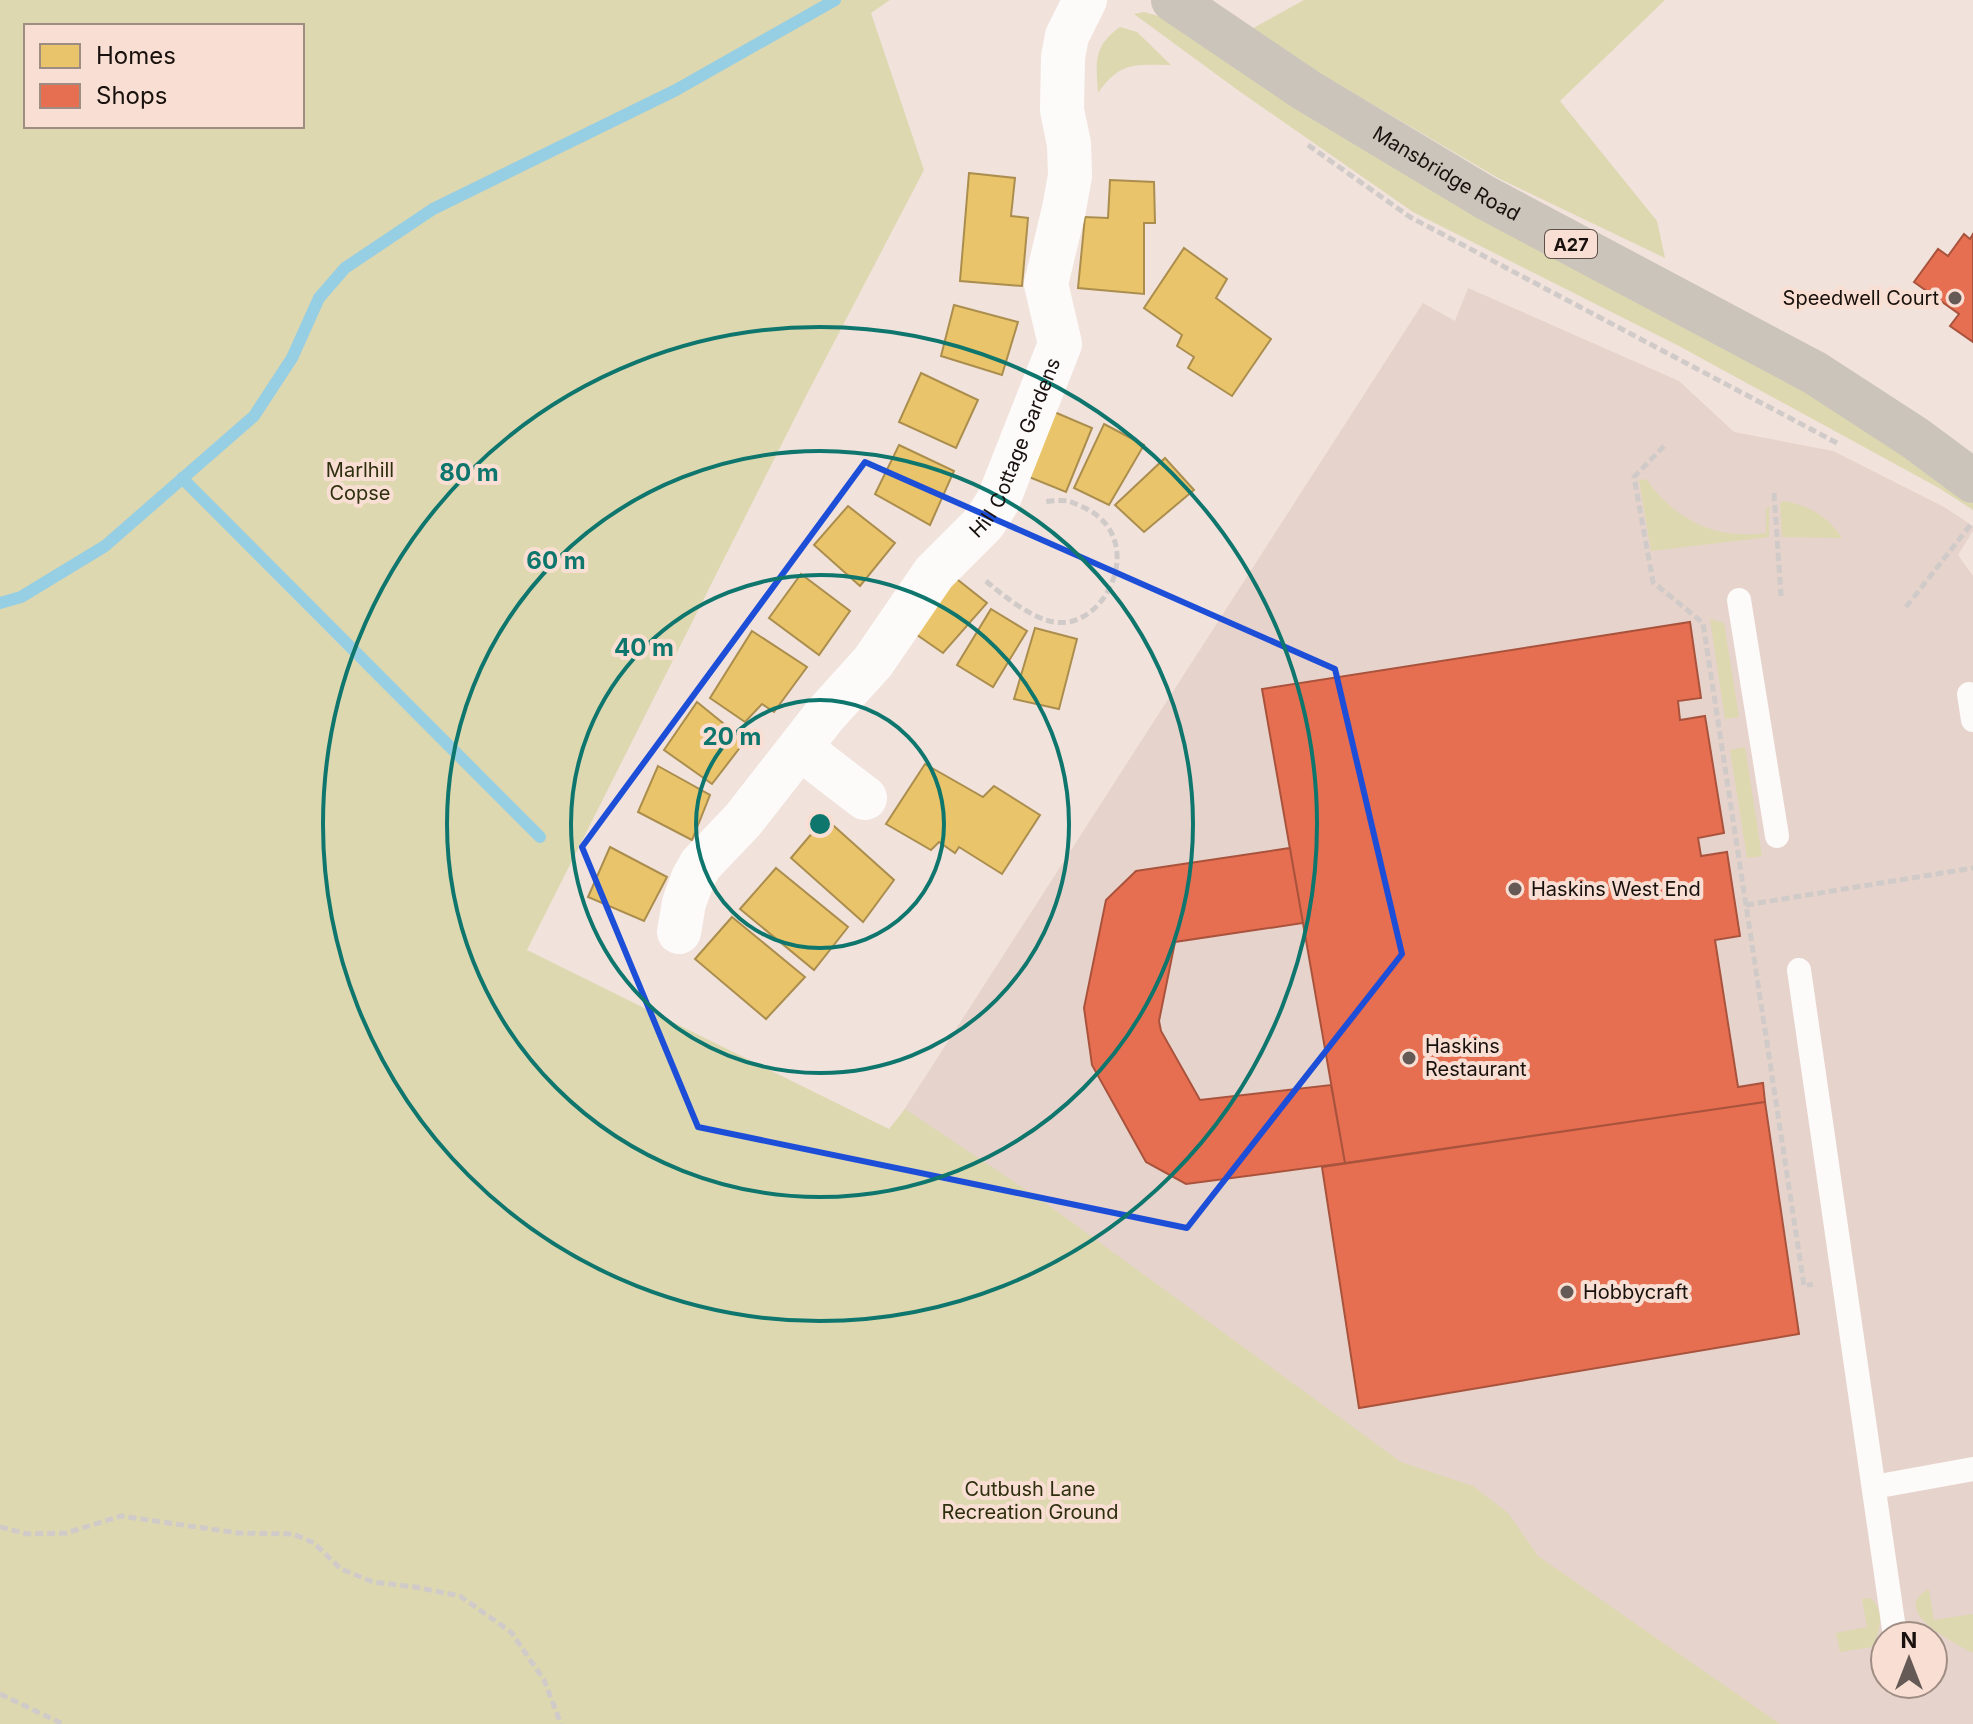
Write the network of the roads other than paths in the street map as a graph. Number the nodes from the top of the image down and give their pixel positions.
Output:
1 (1085, 0) edge
2 (1173, 0) edge
3 (1973, 481) edge
4 (1739, 600) dead end
5 (1969, 694) dead end
6 (1973, 720) edge
7 (800, 748) junction
8 (865, 798) dead end
9 (1777, 836) dead end
10 (679, 932) dead end
11 (1799, 970) dead end
12 (1973, 1469) edge
13 (1874, 1487) junction
14 (1893, 1620) edge

1 - 7 street, Hill Cottage Gardens
2 - 3 main road, Mansbridge Road / A27
4 - 9 lane
5 - 6 lane
7 - 8 street
7 - 10 street, Hill Cottage Gardens
11 - 13 lane
12 - 13 lane
13 - 14 lane

